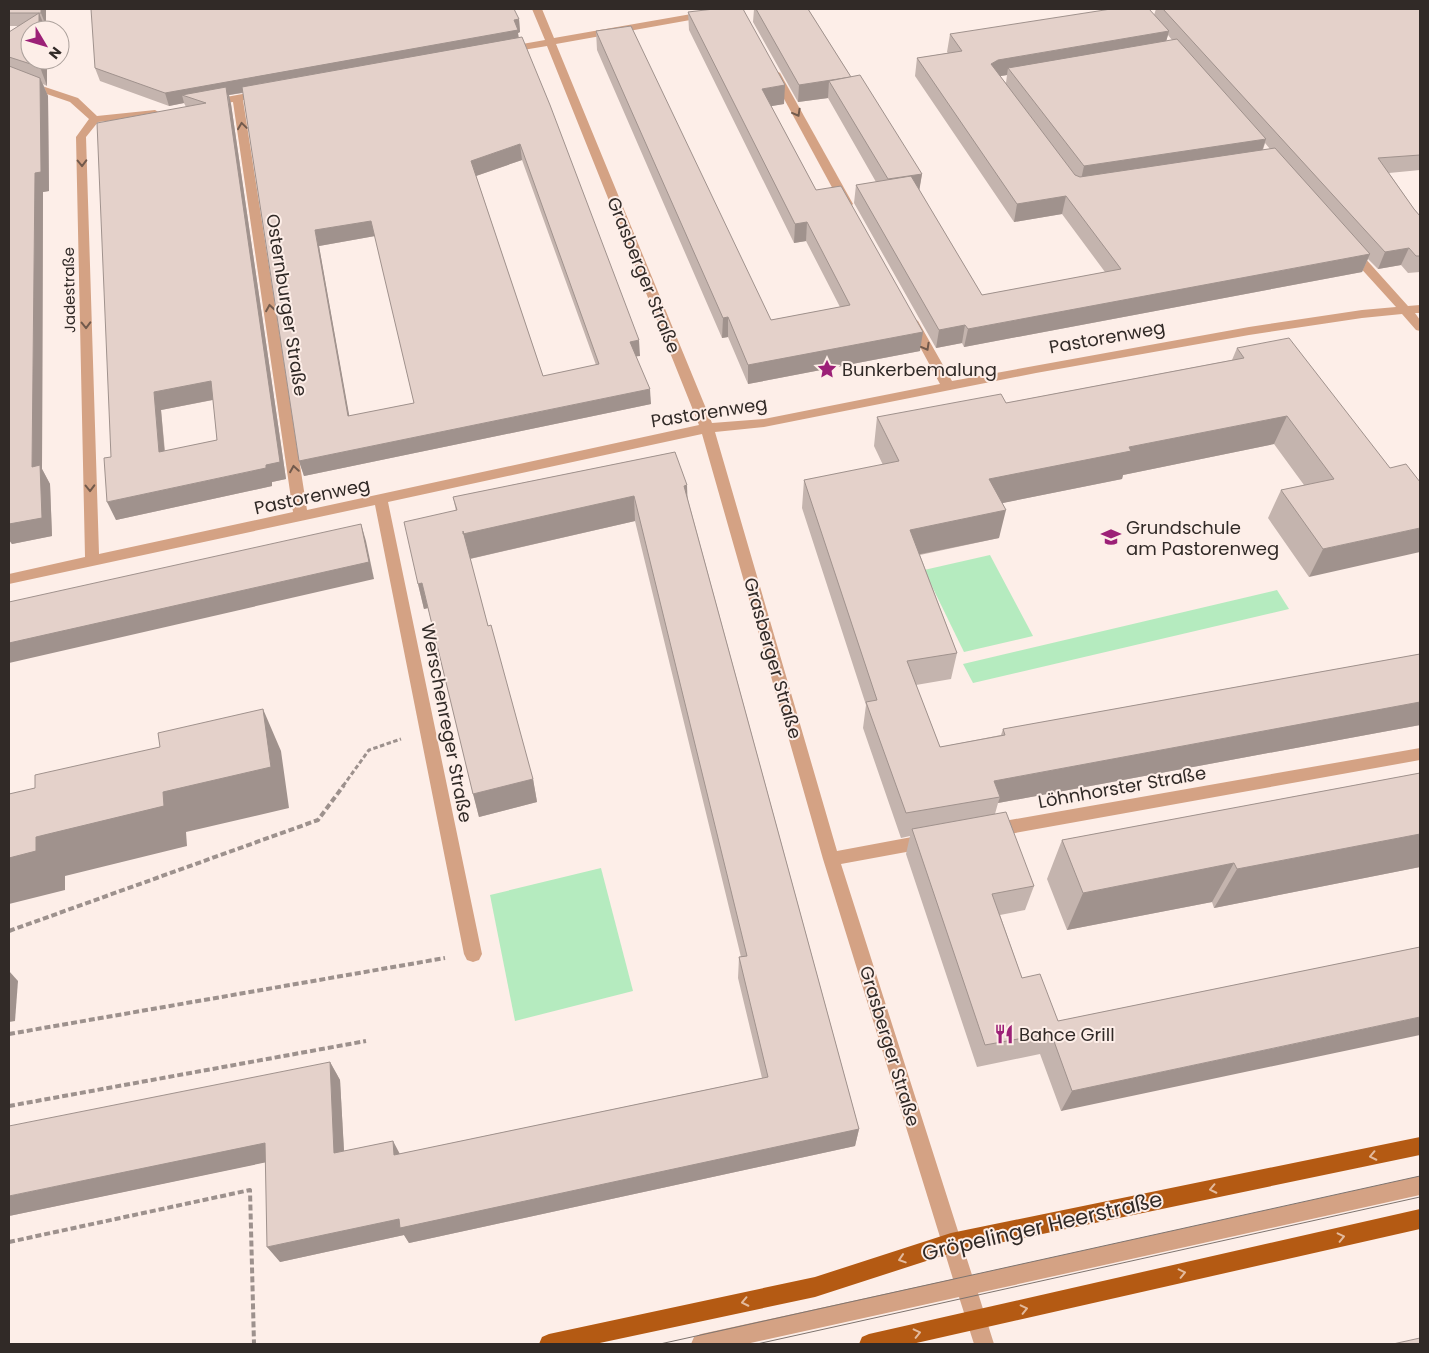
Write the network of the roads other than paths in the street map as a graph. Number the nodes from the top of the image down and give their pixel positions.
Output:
1 (537, 9) edge
2 (735, 9) edge
3 (550, 42) junction
4 (494, 52) edge
5 (768, 60) edge
6 (9, 78) edge
7 (276, 91) edge
8 (238, 98) junction
9 (199, 105) edge
10 (170, 110) edge
11 (95, 119) junction
12 (853, 214) edge
13 (1344, 242) edge
14 (905, 308) edge
15 (1420, 309) edge
16 (1404, 310) junction
17 (1420, 327) edge
18 (948, 386) junction
19 (707, 428) junction
20 (381, 500) junction
21 (301, 517) junction
22 (92, 561) junction
23 (9, 579) edge
24 (1420, 754) edge
25 (978, 832) edge
26 (939, 839) edge
27 (831, 858) junction
28 (473, 954) road end
29 (1420, 1146) edge
30 (1420, 1186) edge
31 (1420, 1218) edge
32 (951, 1243) junction
33 (966, 1287) junction
34 (976, 1320) junction
35 (550, 1344) edge
36 (702, 1344) edge
37 (869, 1344) edge
38 (984, 1344) edge

1 - 3 street, Grasberger Straße
2 - 3 street
3 - 4 street
3 - 19 street, Grasberger Straße
5 -> 12 street
6 - 11 street
7 - 8 street
8 - 9 street
21 -> 8 street, Osternburger Straße
10 - 11 street
11 -> 22 street, Jadestraße
13 - 16 street
14 -> 18 street
15 - 16 street, Pastorenweg
16 - 17 street
16 - 18 street, Pastorenweg
18 - 19 street, Pastorenweg
19 - 20 street, Pastorenweg
19 - 27 street, Grasberger Straße
20 - 21 street, Pastorenweg
20 - 28 street, Werschenreger Straße
21 - 22 street, Pastorenweg
22 - 23 street, Pastorenweg
24 - 25 street, Löhnhorster Straße
26 - 27 street
27 - 32 street, Grasberger Straße
29 -> 32 main road, Gröpelinger Heerstraße
30 - 33 street
34 -> 31 main road
32 - 33 street, Grasberger Straße
32 -> 35 main road, Gröpelinger Heerstraße
33 - 34 street, Grasberger Straße
33 - 36 street
37 -> 34 main road
34 - 38 street, Grasberger Straße

